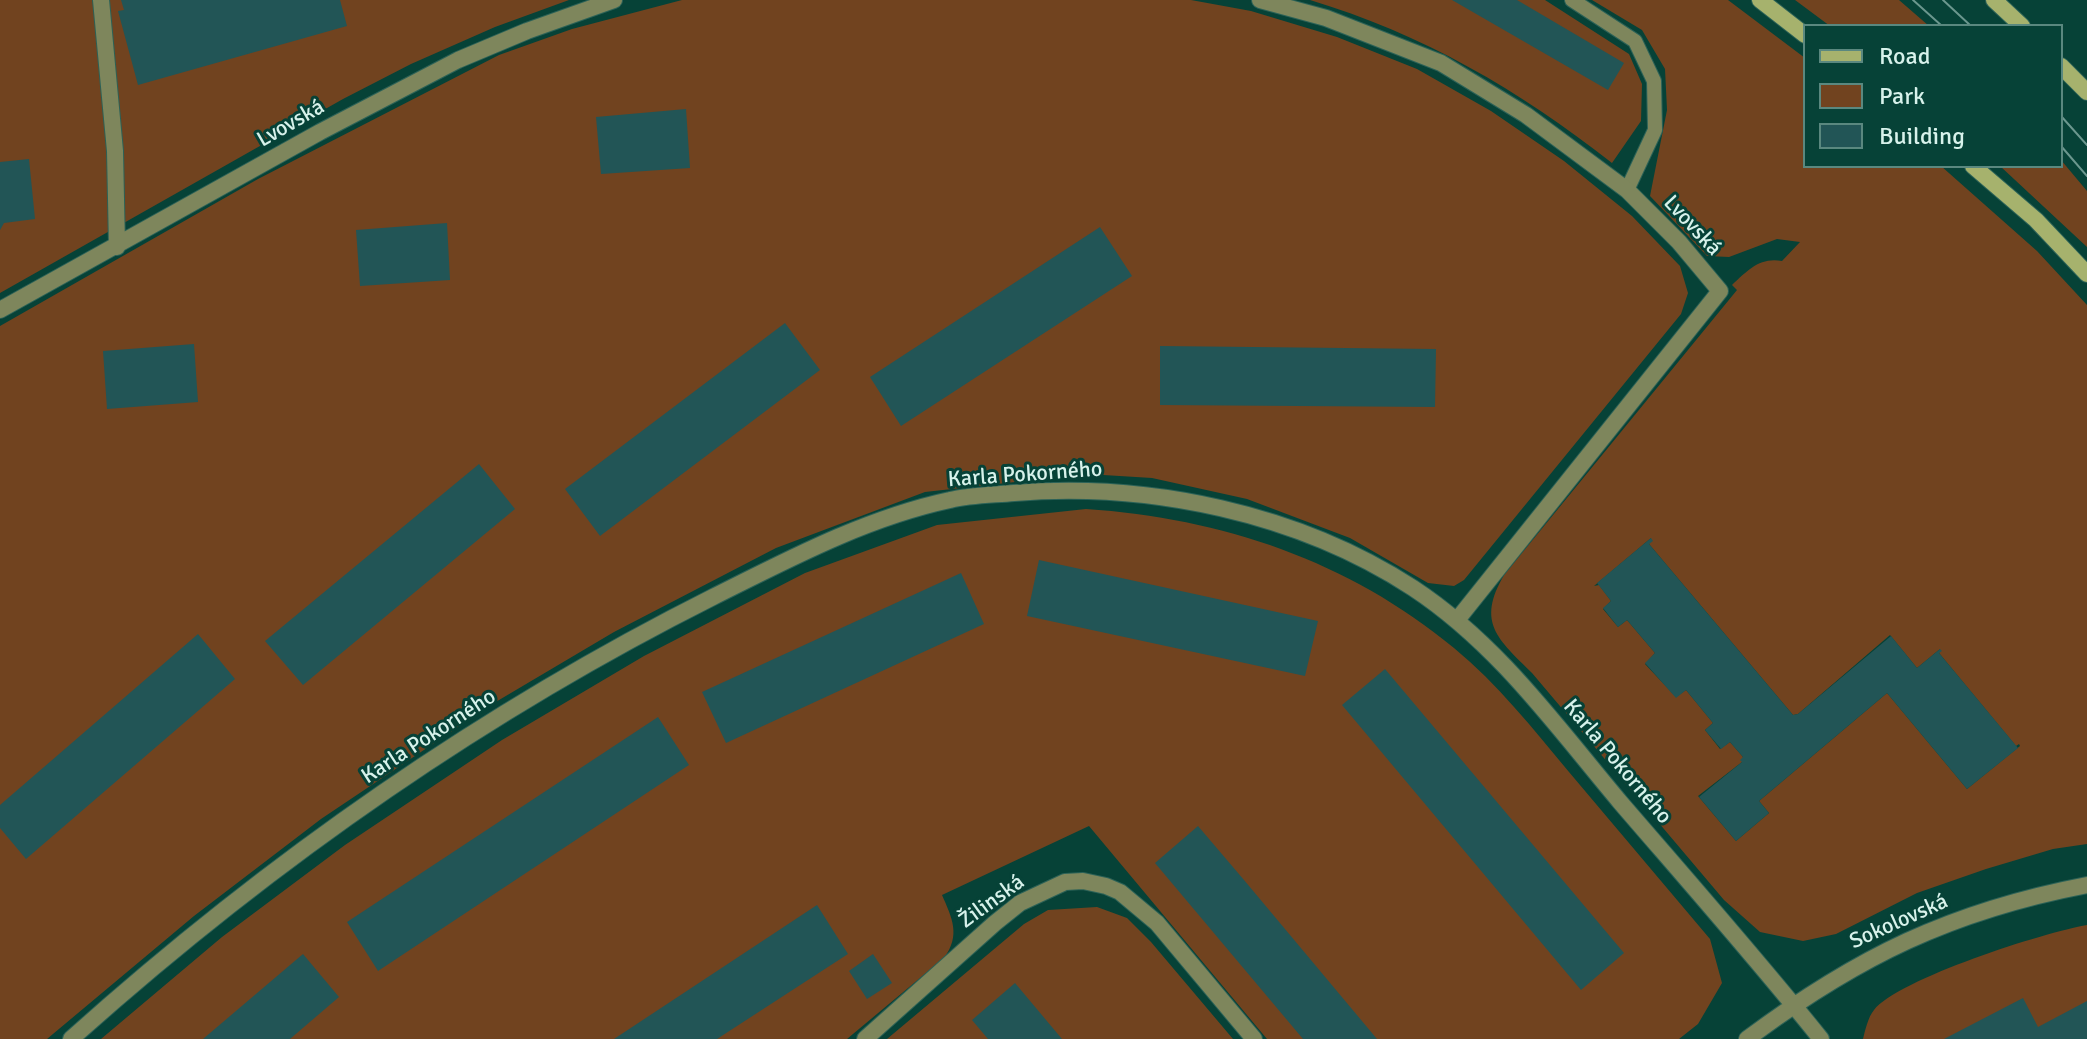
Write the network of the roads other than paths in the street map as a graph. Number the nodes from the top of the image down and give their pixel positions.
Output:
1 (101, 0) edge
2 (614, 0) edge
3 (1260, 0) edge
4 (1572, 0) edge
5 (1760, 0) edge
6 (1994, 0) edge
7 (593, 4) edge
8 (2020, 24) edge
9 (1803, 33) edge
10 (2063, 68) edge
11 (2087, 92) edge
12 (1975, 168) edge
13 (1627, 190) junction
14 (117, 247) junction
15 (2087, 274) edge
16 (0, 310) edge
17 (1457, 620) junction
18 (2087, 885) edge
19 (1793, 1005) junction
20 (71, 1039) edge
21 (865, 1039) edge
22 (1254, 1039) edge
23 (1747, 1039) edge
24 (1821, 1039) edge

1 - 14 street
2 - 7 street, Lvovská
3 - 13 street, Lvovská
4 - 13 lane
5 - 9 street
6 - 8 street
7 - 14 street, Lvovská
10 - 11 street
12 - 15 street
13 - 17 street, Lvovská
14 - 16 street, Lvovská
17 - 19 street, Karla Pokorného
17 - 20 street, Karla Pokorného
18 - 19 street, Sokolovská
19 - 23 street, Sokolovská
19 - 24 street, Karla Pokorného
21 - 22 street, Žilinská

